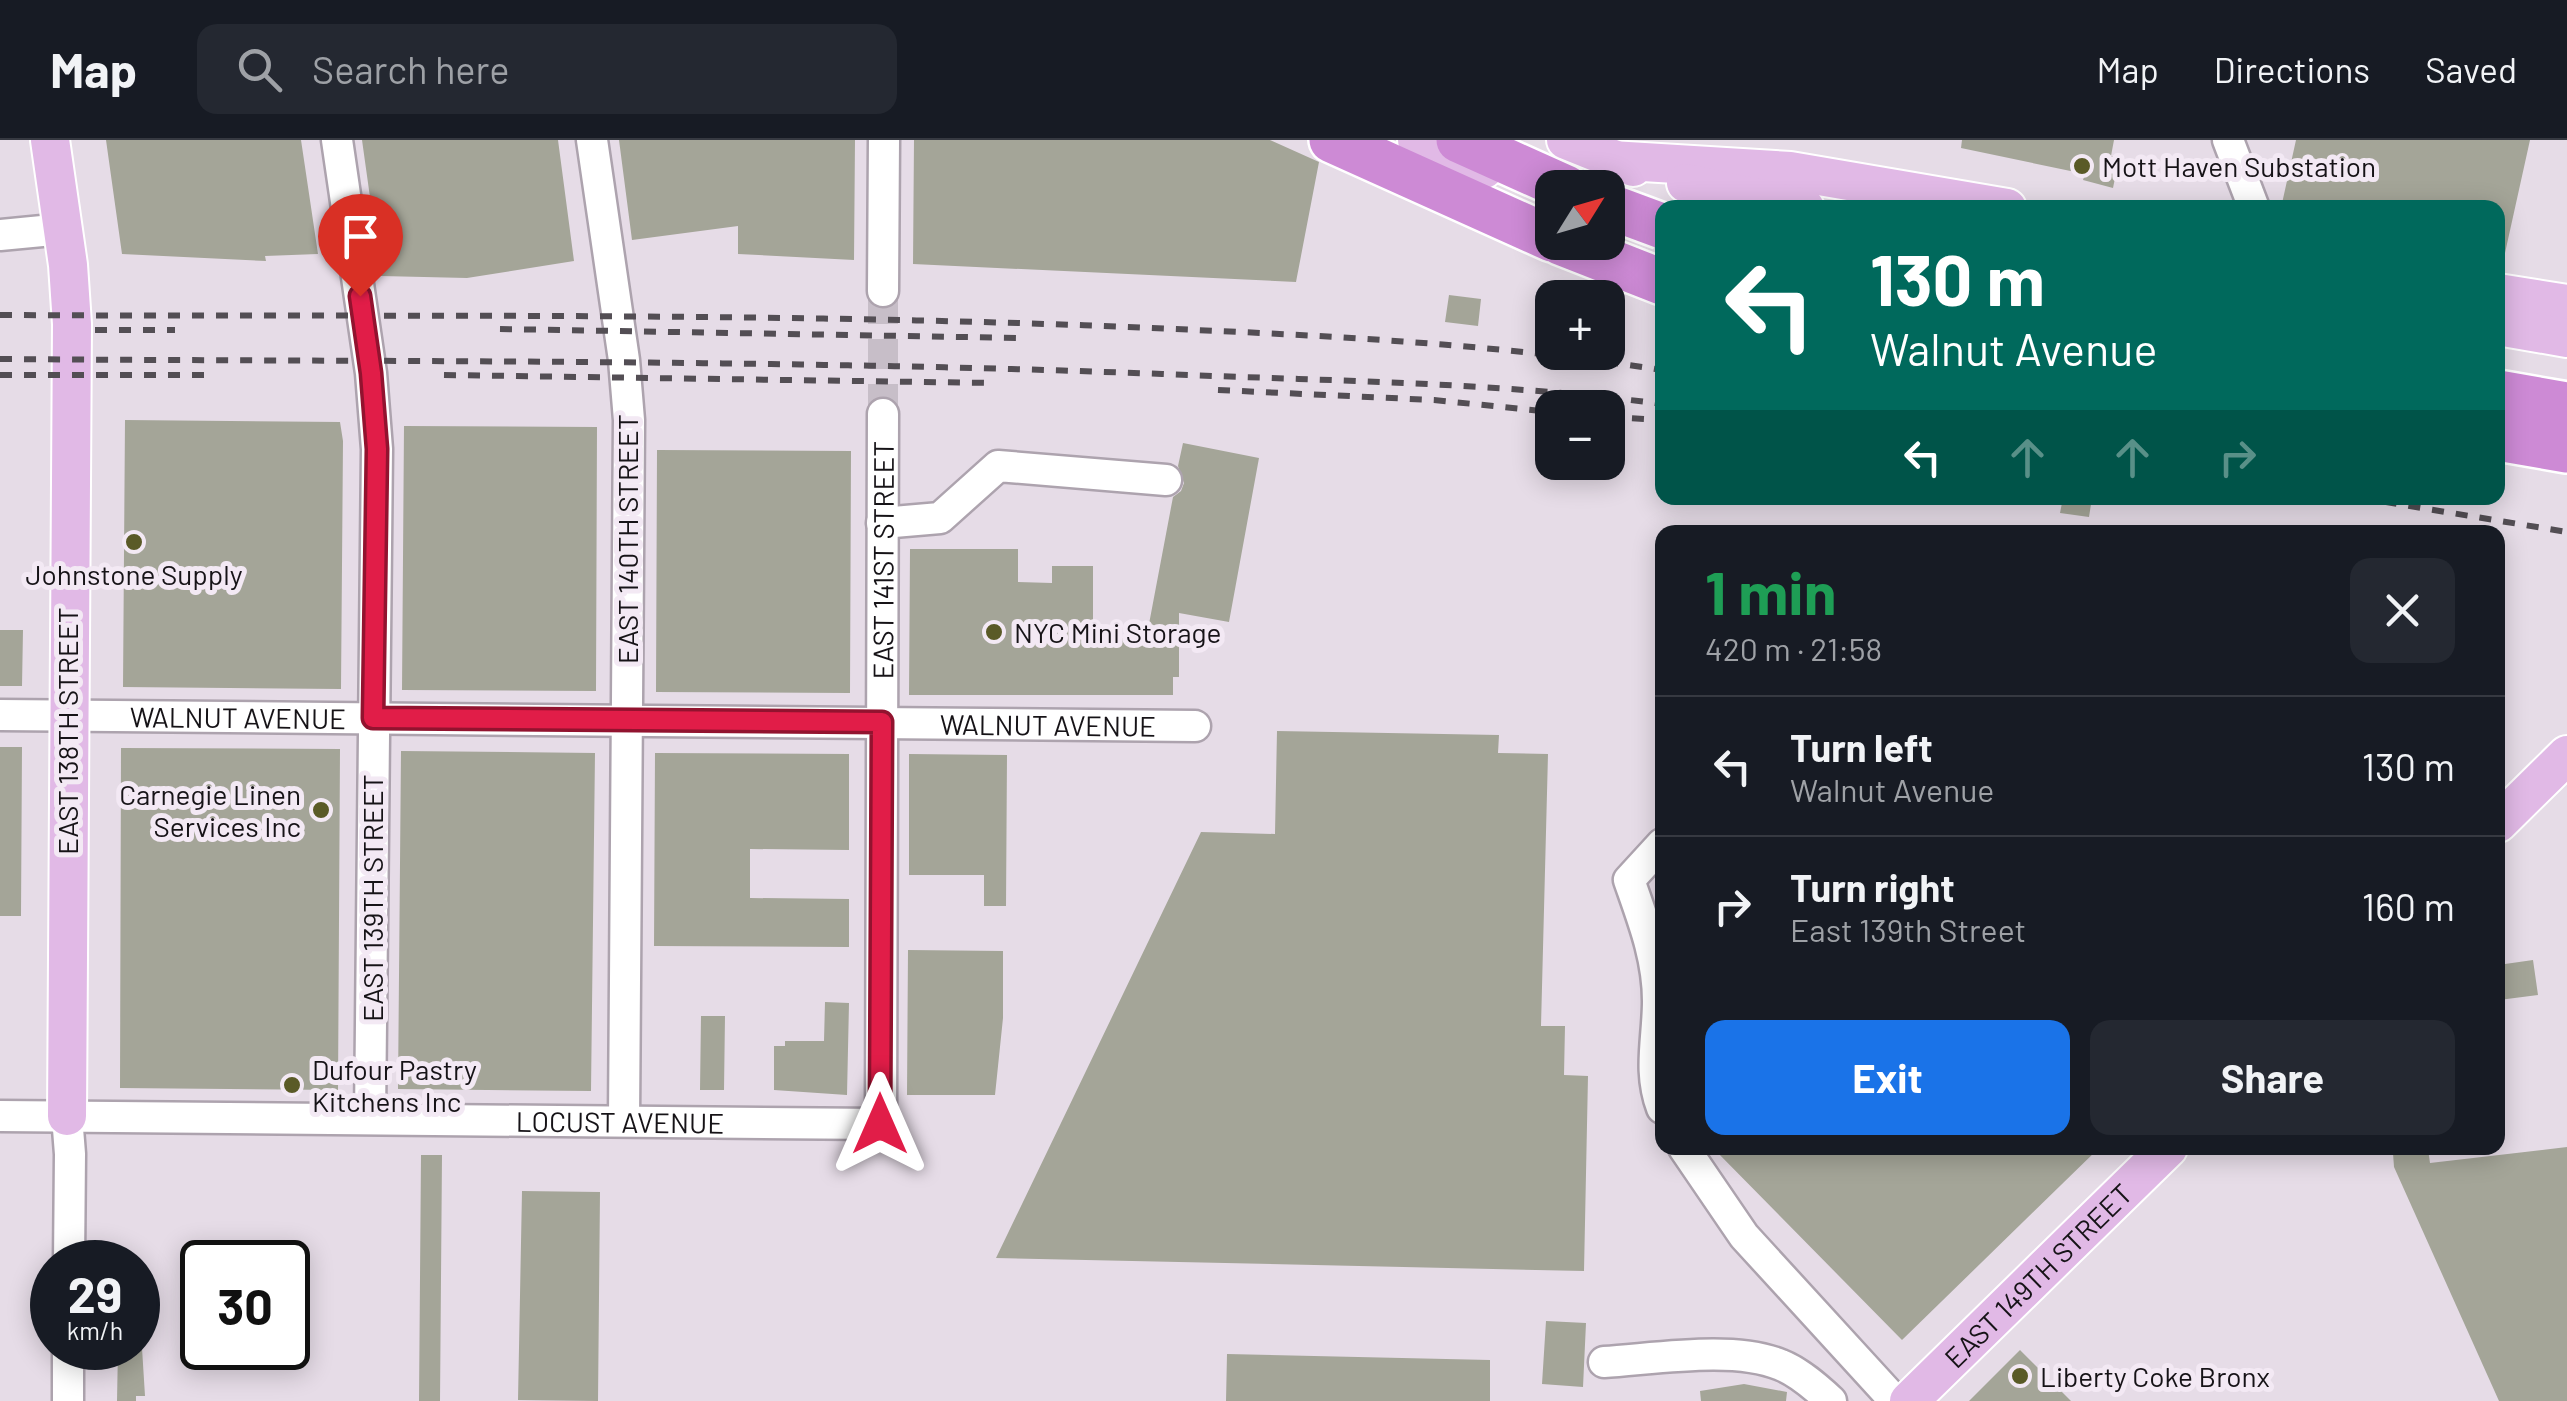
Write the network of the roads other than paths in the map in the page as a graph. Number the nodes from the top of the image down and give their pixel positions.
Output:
1 (50, 140) edge
2 (337, 140) edge
3 (592, 140) edge
4 (884, 140) edge
5 (1332, 140) edge
6 (1354, 140) edge
7 (1418, 140) edge
8 (1459, 140) edge
9 (1566, 140) edge
10 (2228, 140) edge
11 (1610, 160) junction
12 (1535, 174) edge
13 (1535, 191) edge
14 (1480, 196) junction
15 (1766, 200) edge
16 (1960, 200) edge
17 (2251, 200) edge
18 (1535, 210) edge
19 (1535, 220) edge
20 (1625, 220) edge
21 (1655, 223) edge
22 (63, 229) junction
23 (1535, 231) edge
24 (0, 235) edge
25 (1625, 235) edge
26 (1606, 260) edge
27 (1655, 262) edge
28 (1655, 279) edge
29 (883, 292) tunnel mouth
30 (2505, 295) edge
31 (2567, 304) edge
32 (2505, 327) edge
33 (2567, 338) edge
34 (2505, 375) edge
35 (2567, 386) edge
36 (2505, 394) edge
37 (2567, 405) edge
38 (2505, 412) edge
39 (883, 414) tunnel mouth
40 (2567, 422) edge
41 (2505, 439) edge
42 (2567, 450) edge
43 (1166, 480) dead end
44 (882, 524) junction
45 (0, 715) edge
46 (67, 716) junction
47 (373, 718) junction
48 (626, 719) junction
49 (882, 722) junction
50 (1196, 726) dead end
51 (2567, 755) edge
52 (2505, 817) edge
53 (1655, 852) edge
54 (1655, 974) edge
55 (1655, 1033) edge
56 (1655, 1086) edge
57 (0, 1116) edge
58 (66, 1116) junction
59 (370, 1118) junction
60 (624, 1120) junction
61 (880, 1124) joint
62 (1689, 1155) edge
63 (2161, 1155) edge
64 (69, 1240) edge
65 (1604, 1362) dead end
66 (68, 1370) edge
67 (68, 1401) edge
68 (1831, 1401) edge
69 (1895, 1401) edge
70 (1909, 1401) edge

1 - 22 main road, EAST 138TH STREET
2 - 47 street, EAST 139TH STREET
3 - 48 street, EAST 140TH STREET
4 - 29 street
5 - 23 highway
6 - 14 main road
7 - 13 main road
8 - 12 highway
9 - 11 main road
10 - 17 street
11 - 15 main road
11 - 16 main road
14 - 18 main road
14 - 19 main road
20 - 21 highway, bridge
22 - 24 street
22 - 46 main road, EAST 138TH STREET
25 - 27 main road
26 - 28 highway
30 - 31 main road
32 - 33 main road
34 - 35 main road
36 - 37 highway
38 - 40 main road
39 - 44 street, EAST 141ST STREET
41 - 42 highway
43 - 44 street
44 - 49 street, EAST 141ST STREET
45 - 46 street, WALNUT AVENUE
46 - 47 street, WALNUT AVENUE
46 - 58 main road, EAST 138TH STREET
47 - 48 street, WALNUT AVENUE
47 - 59 street, EAST 139TH STREET
48 - 49 street, WALNUT AVENUE
48 - 60 street, EAST 140TH STREET
49 - 50 street, WALNUT AVENUE
49 - 61 street, EAST 141ST STREET
51 - 52 main road
53 - 54 street
55 - 56 street
57 - 58 street, LOCUST AVENUE
58 - 59 street, LOCUST AVENUE
58 - 64 street, EAST 138TH STREET
59 - 60 street, LOCUST AVENUE
60 - 61 street, LOCUST AVENUE
62 - 69 street
63 - 70 main road, EAST 149TH STREET
65 - 68 street
66 - 67 street

